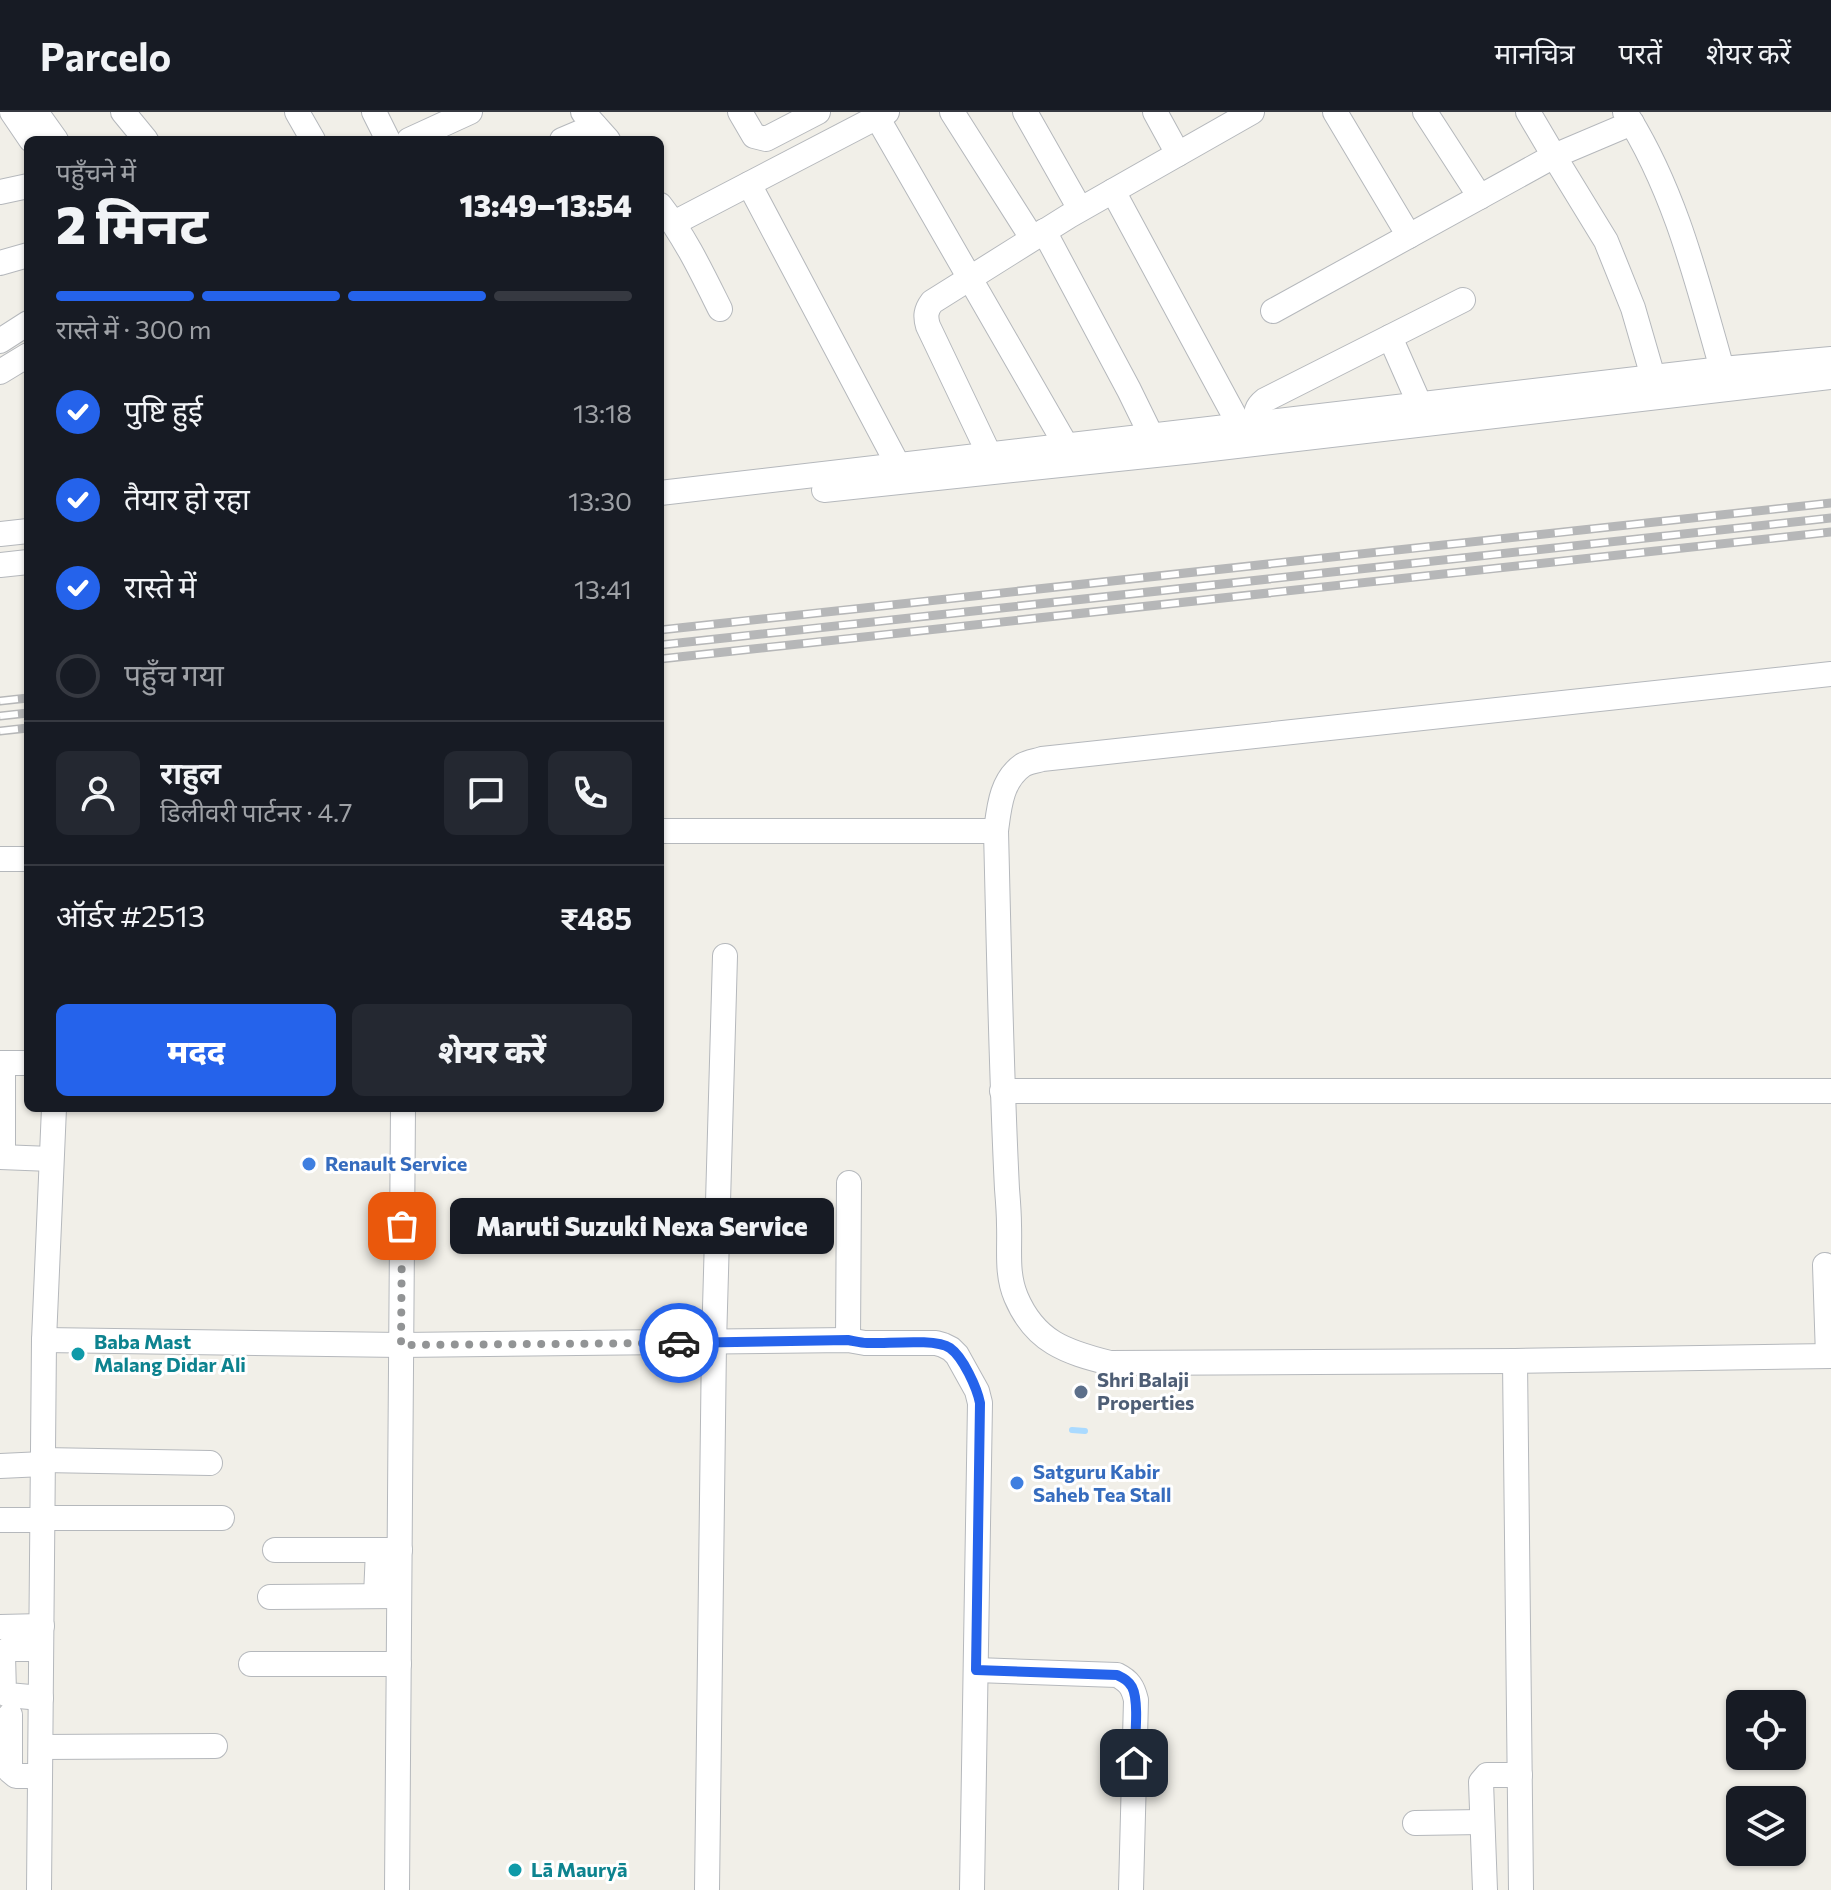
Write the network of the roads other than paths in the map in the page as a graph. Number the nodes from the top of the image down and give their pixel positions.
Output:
1 (12, 112) edge
2 (36, 112) edge
3 (123, 112) edge
4 (297, 112) edge
5 (374, 112) edge
6 (470, 112) edge
7 (740, 112) edge
8 (818, 112) edge
9 (952, 112) edge
10 (1025, 112) edge
11 (1155, 112) edge
12 (1252, 112) edge
13 (1335, 112) edge
14 (1425, 112) edge
15 (1528, 112) edge
16 (882, 114) edge
17 (1628, 118) edge
18 (595, 126) edge
19 (418, 128) edge
20 (28, 136) edge
21 (53, 136) edge
22 (143, 136) edge
23 (311, 136) edge
24 (386, 136) edge
25 (571, 136) edge
26 (1178, 154) junction
27 (1554, 156) junction
28 (749, 184) junction
29 (24, 187) edge
30 (1113, 191) junction
31 (0, 192) edge
32 (1480, 197) junction
33 (1080, 209) junction
34 (667, 214) edge
35 (1038, 234) junction
36 (1409, 236) junction
37 (24, 256) edge
38 (0, 263) edge
39 (969, 277) junction
40 (1463, 300) dead end
41 (720, 309) dead end
42 (1273, 311) dead end
43 (24, 326) edge
44 (1390, 337) junction
45 (0, 341) edge
46 (24, 357) edge
47 (1831, 359) edge
48 (1722, 369) junction
49 (0, 372) edge
50 (1653, 377) junction
51 (1831, 377) edge
52 (1420, 405) junction
53 (1248, 425) junction
54 (1152, 437) junction
55 (1067, 447) junction
56 (990, 456) junction
57 (898, 465) junction
58 (664, 493) edge
59 (664, 508) edge
60 (24, 531) edge
61 (0, 534) edge
62 (24, 562) edge
63 (0, 565) edge
64 (1831, 674) edge
65 (664, 831) edge
66 (996, 831) junction
67 (0, 859) edge
68 (24, 859) edge
69 (725, 956) dead end
70 (2, 1063) edge
71 (24, 1063) edge
72 (1002, 1091) junction
73 (1831, 1091) edge
74 (54, 1112) edge
75 (403, 1112) edge
76 (1, 1157) edge
77 (51, 1159) junction
78 (849, 1183) dead end
79 (1825, 1265) dead end
80 (44, 1340) junction
81 (848, 1340) junction
82 (714, 1343) junction
83 (401, 1345) junction
84 (1829, 1356) edge
85 (1515, 1361) junction
86 (43, 1462) junction
87 (210, 1463) dead end
88 (0, 1466) edge
89 (222, 1518) dead end
90 (42, 1519) junction
91 (5, 1530) edge
92 (275, 1550) dead end
93 (389, 1550) junction
94 (270, 1597) dead end
95 (391, 1601) junction
96 (306, 1613) dead end
97 (0, 1627) edge
98 (42, 1638) junction
99 (251, 1664) dead end
100 (399, 1664) junction
101 (976, 1670) junction
102 (41, 1698) junction
103 (10, 1715) dead end
104 (215, 1746) dead end
105 (41, 1747) junction
106 (1520, 1775) junction
107 (40, 1776) junction
108 (1482, 1822) junction
109 (1415, 1823) dead end
110 (39, 1890) edge
111 (397, 1890) edge
112 (707, 1890) edge
113 (972, 1890) edge
114 (1131, 1890) edge
115 (1485, 1890) edge
116 (1521, 1890) edge

1 - 20 street
2 - 21 street
3 - 22 street
4 - 23 street
5 - 24 street
6 - 19 street
7 - 8 street
9 - 35 street
10 - 33 street
11 - 26 street
12 - 26 street
13 - 36 street
14 - 32 street
15 - 27 street
16 - 28 street
16 - 39 street
17 - 27 street
17 - 48 street
18 - 25 street
26 - 30 street
27 - 32 street
27 - 50 street
28 - 34 street
28 - 57 street
29 - 31 street
30 - 33 street
30 - 53 street
32 - 36 street
33 - 35 street
34 - 41 street
35 - 39 street
35 - 54 street
36 - 42 street
37 - 38 street
39 - 55 street
39 - 56 street
40 - 44 street
43 - 45 street
44 - 52 street
44 - 53 street
46 - 49 street
47 - 48 street
48 - 50 street
50 - 52 street
51 - 59 street
52 - 53 street
53 - 54 street
54 - 55 street
55 - 56 street
56 - 57 street
57 - 58 street
60 - 61 street
62 - 63 street
64 - 66 street
65 - 66 street
66 - 72 street
67 - 68 street
69 - 82 street
70 - 71 street
70 - 76 street
72 - 73 street
72 - 85 street
74 - 77 street
75 - 83 street
76 - 77 street
77 - 80 street
78 - 81 street
79 - 84 street
80 - 83 street
80 - 86 street
81 - 82 street
81 - 101 street
82 - 83 street
82 - 112 street
83 - 93 street
84 - 85 street
85 - 106 street
86 - 87 street
86 - 88 street
86 - 90 street
89 - 90 street
90 - 91 street
90 - 98 street
92 - 93 street
93 - 95 street
94 - 95 street
95 - 96 street
95 - 100 street
97 - 98 street
98 - 102 street
98 - 102 street
99 - 100 street
100 - 111 street
101 - 113 street
101 - 114 street
102 - 105 street
103 - 107 street
104 - 105 street
105 - 107 street
106 - 108 street
106 - 116 street
107 - 110 street
108 - 109 street
108 - 115 street

